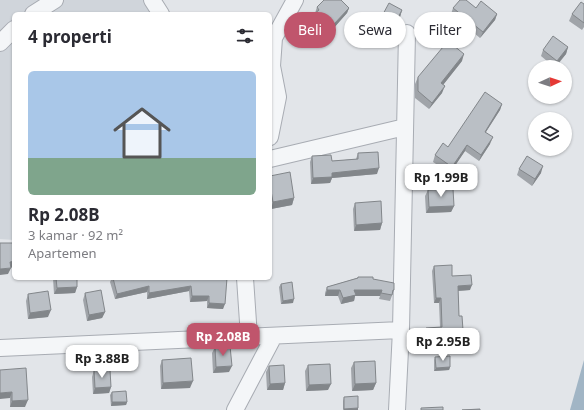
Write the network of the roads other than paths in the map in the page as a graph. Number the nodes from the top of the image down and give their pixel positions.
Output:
1 (55, 0) edge
2 (152, 0) edge
3 (296, 0) edge
4 (37, 12) edge
5 (160, 12) edge
6 (12, 31) edge
7 (407, 33) dead end
8 (0, 43) edge
9 (272, 66) edge
10 (272, 66) edge
11 (272, 127) edge
12 (405, 127) junction
13 (272, 159) edge
14 (246, 280) edge
15 (402, 330) junction
16 (274, 336) junction
17 (249, 337) junction
18 (0, 348) edge
19 (235, 410) edge
20 (397, 410) edge

1 - 4 street
2 - 5 street
3 - 10 street
6 - 8 street
7 - 12 street
9 - 11 street
12 - 13 street
12 - 15 street
14 - 17 street
15 - 16 street
15 - 20 street
16 - 17 street
16 - 19 street
17 - 18 street

